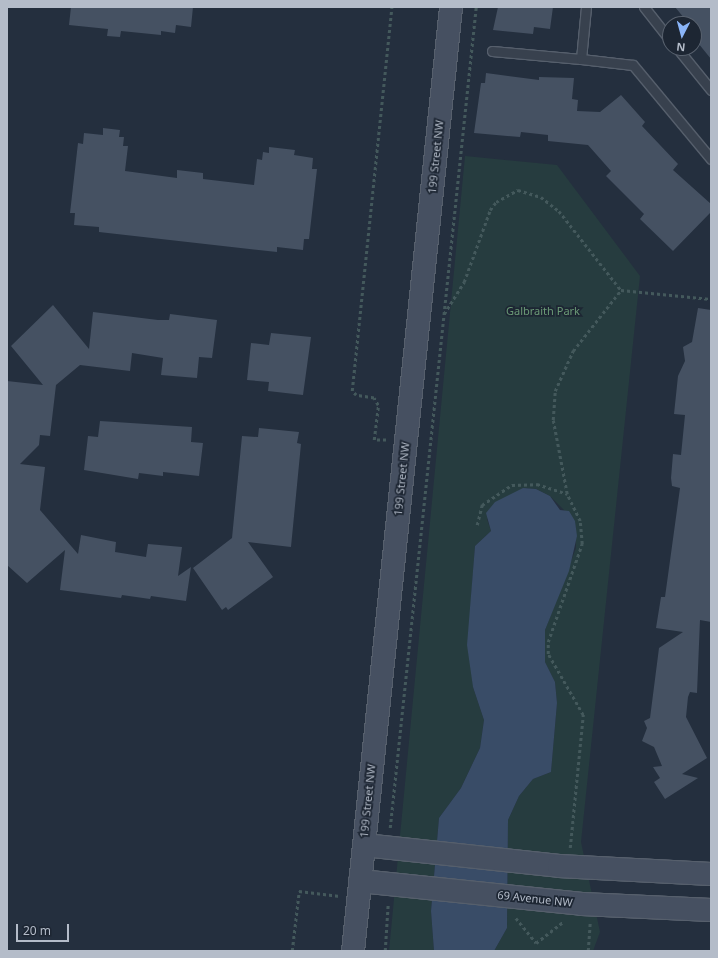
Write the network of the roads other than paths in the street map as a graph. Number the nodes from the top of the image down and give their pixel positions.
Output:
1 (451, 7) edge
2 (586, 7) edge
3 (644, 7) edge
4 (662, 30) edge
5 (492, 51) dead end
6 (683, 56) edge
7 (580, 59) junction
8 (711, 90) edge
9 (711, 159) edge
10 (364, 845) junction
11 (711, 874) edge
12 (359, 890) junction
13 (711, 910) edge
14 (353, 951) edge

1 - 10 main road, 199 Street NW
2 - 7 lane
3 - 4 lane
5 - 7 lane
6 - 8 lane
7 - 9 lane
10 - 11 main road
10 - 12 main road, 199 Street NW
12 - 13 main road, 69 Avenue NW
12 - 14 main road, 199 Street NW

